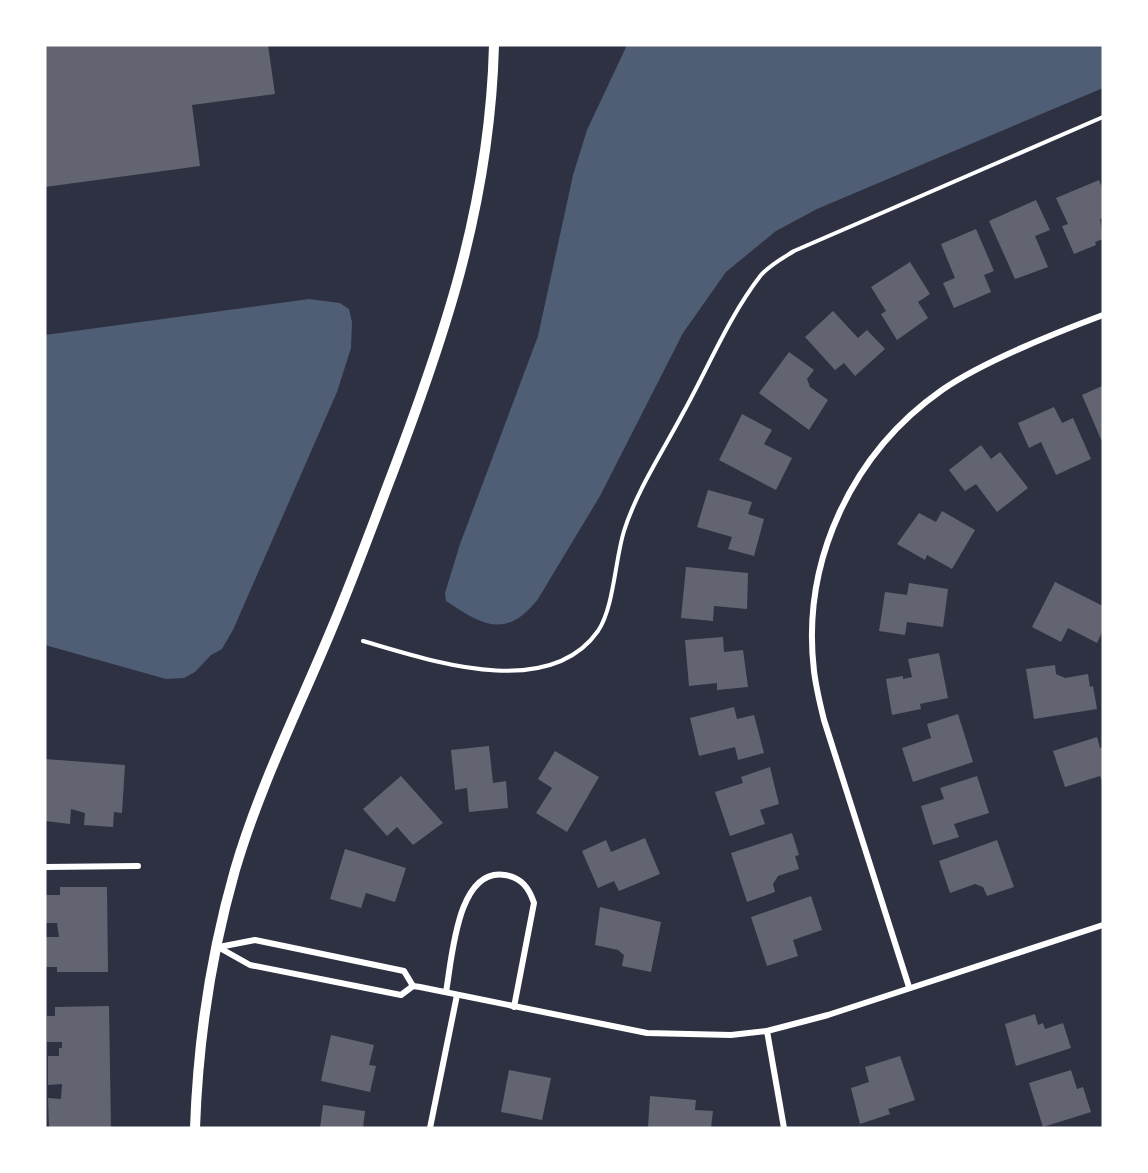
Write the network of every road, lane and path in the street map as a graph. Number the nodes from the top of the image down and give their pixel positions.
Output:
1 (494, 45) edge
2 (1103, 117) edge
3 (1103, 315) edge
4 (363, 641) dead end
5 (138, 866) dead end
6 (45, 867) edge
7 (1102, 928) edge
8 (218, 947) junction
9 (413, 986) junction
10 (909, 987) junction
11 (446, 992) junction
12 (457, 995) junction
13 (514, 1007) junction
14 (767, 1031) junction
15 (195, 1128) edge
16 (430, 1128) edge
17 (784, 1128) edge

1 - 8 street
2 - 4 path
3 - 10 street
5 - 6 street
7 - 10 street
8 - 9 street
8 - 9 street
8 - 15 street
9 - 11 street
10 - 14 street
11 - 12 street
11 - 13 street
12 - 13 street
12 - 16 street
13 - 14 street
14 - 17 street

